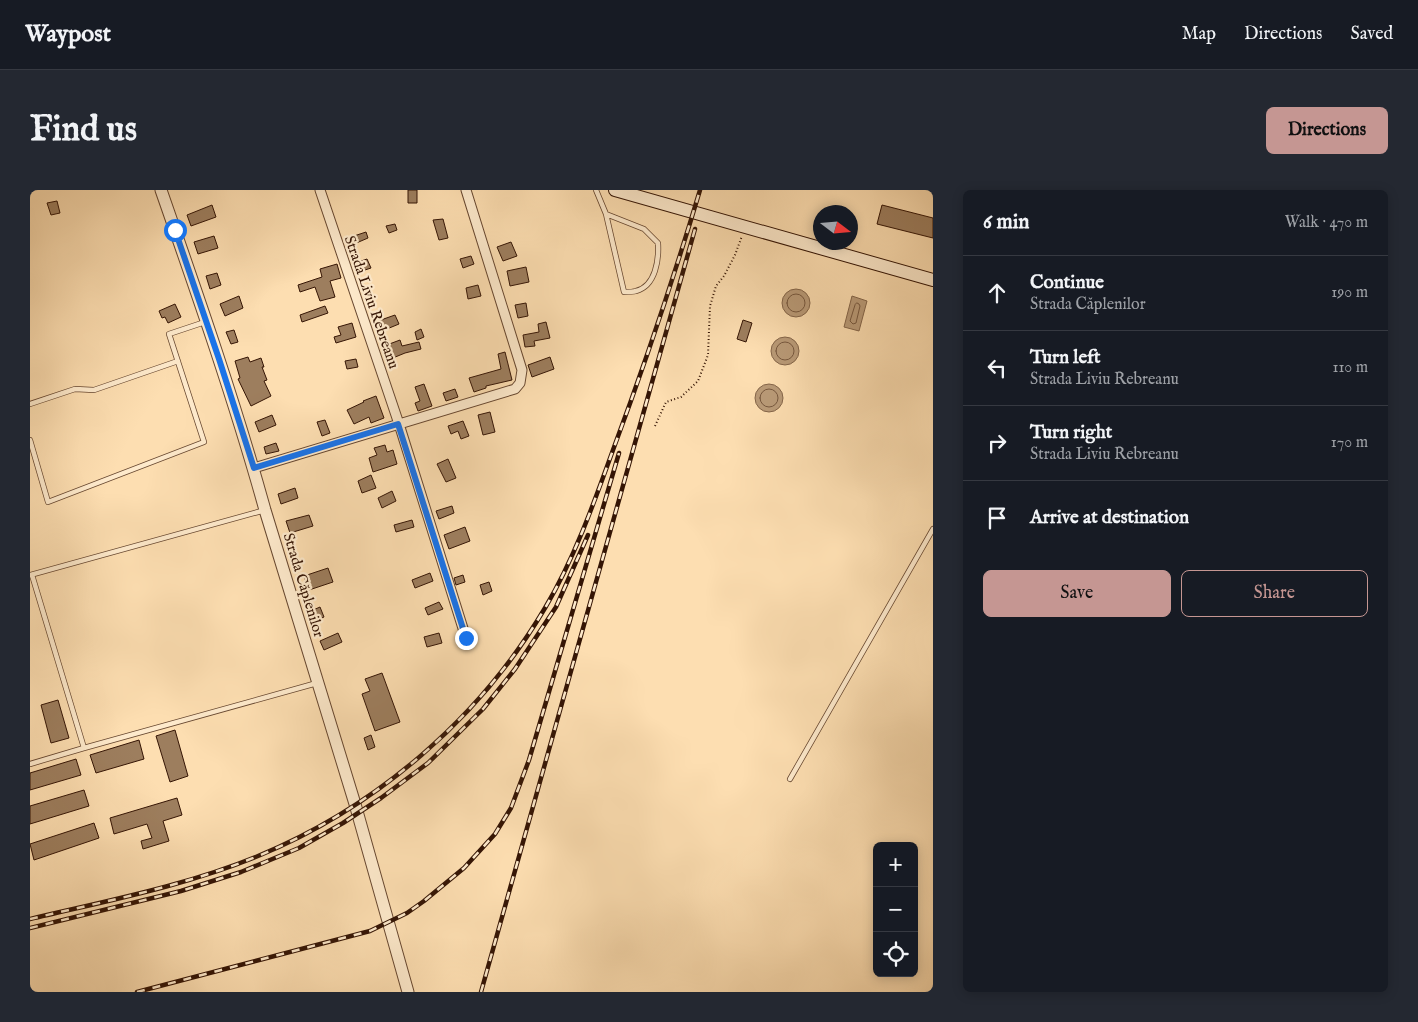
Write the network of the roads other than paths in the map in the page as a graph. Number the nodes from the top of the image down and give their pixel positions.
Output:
1 (161, 190) edge
2 (320, 190) edge
3 (466, 190) edge
4 (596, 190) edge
5 (614, 190) edge
6 (606, 214) junction
7 (933, 280) edge
8 (206, 322) junction
9 (178, 361) junction
10 (30, 404) edge
11 (398, 424) junction
12 (30, 440) edge
13 (254, 468) junction
14 (265, 510) junction
15 (933, 529) edge
16 (31, 575) edge
17 (466, 638) dead end
18 (318, 683) junction
19 (84, 748) junction
20 (30, 764) edge
21 (790, 779) dead end
22 (408, 992) edge

1 - 8 street, Strada Căplenilor
2 - 11 street, Strada Liviu Rebreanu
3 - 11 street
4 - 6 lane
5 - 7 main road
6 - 6 lane
8 - 9 lane
8 - 13 street, Strada Căplenilor
9 - 10 lane
9 - 12 lane
11 - 13 street
11 - 17 street, Strada Liviu Rebreanu
13 - 14 street, Strada Căplenilor
14 - 16 lane
14 - 18 street, Strada Căplenilor
15 - 21 lane
16 - 19 lane
18 - 19 lane
18 - 22 street, Strada Căplenilor
19 - 20 lane

